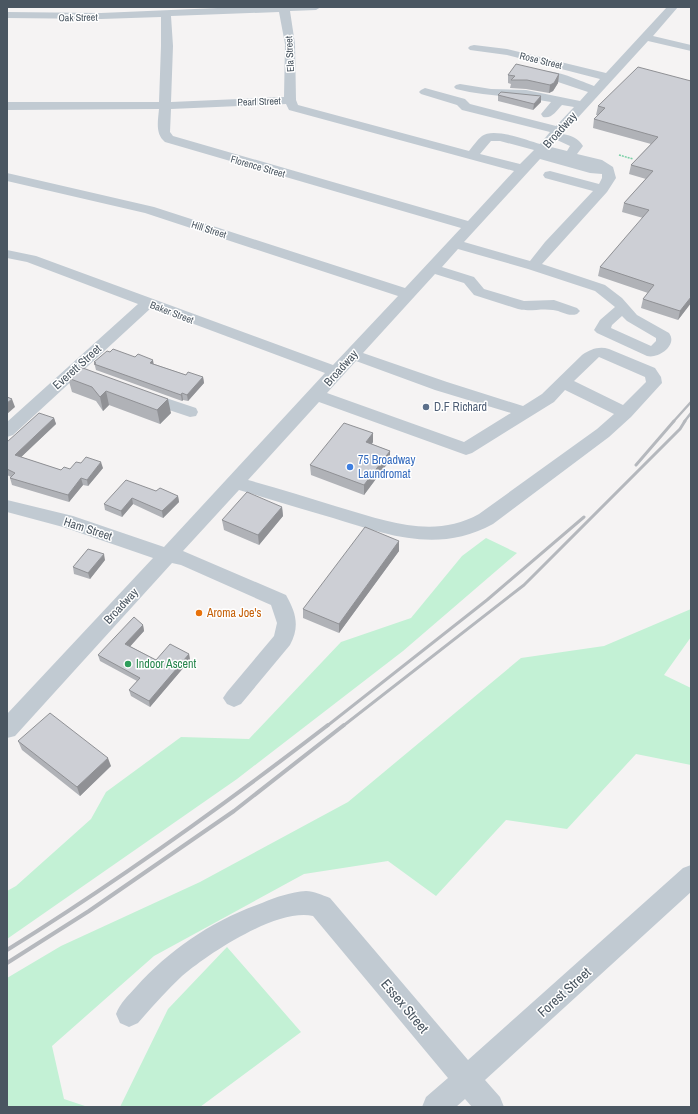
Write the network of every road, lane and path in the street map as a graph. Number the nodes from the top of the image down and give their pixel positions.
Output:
1 (316, 7) edge
2 (673, 7) edge
3 (284, 9) junction
4 (135, 11) edge
5 (166, 14) junction
6 (7, 16) edge
7 (645, 38) junction
8 (474, 48) dead end
9 (691, 48) edge
10 (532, 72) edge
11 (608, 77) junction
12 (460, 87) dead end
13 (595, 90) junction
14 (425, 92) dead end
15 (290, 100) junction
16 (560, 100) junction
17 (582, 105) junction
18 (7, 106) edge
19 (165, 106) junction
20 (547, 114) dead end
21 (557, 133) junction
22 (540, 151) junction
23 (619, 155) dead end
24 (472, 156) junction
25 (570, 156) junction
26 (633, 159) dead end
27 (523, 169) junction
28 (608, 170) junction
29 (550, 175) dead end
30 (7, 177) edge
31 (602, 189) junction
32 (470, 226) junction
33 (454, 244) junction
34 (7, 254) edge
35 (533, 266) junction
36 (432, 269) junction
37 (408, 294) junction
38 (148, 303) junction
39 (623, 308) dead end
40 (572, 311) dead end
41 (353, 355) junction
42 (337, 372) junction
43 (564, 383) junction
44 (132, 391) edge
45 (317, 395) junction
46 (190, 412) dead end
47 (524, 412) junction
48 (625, 413) junction
49 (7, 431) edge
50 (234, 482) junction
51 (7, 506) edge
52 (167, 555) junction
53 (234, 698) dead end
54 (7, 729) edge
55 (691, 876) edge
56 (129, 1014) dead end
57 (466, 1080) junction
58 (436, 1107) edge
59 (490, 1107) edge

1 - 3 street, Oak Street
2 - 7 street, Broadway
3 - 5 street, Oak Street
3 - 15 street, Ela Street
4 - 5 street, Oak Street
4 - 6 street, Oak Street
5 - 19 street, Florence Street
7 - 9 street
7 - 11 street, Broadway
8 - 11 street, Rose Street
10 - 13 street
11 - 13 street, Broadway
12 - 16 street
13 - 17 street, Broadway
14 - 21 street
15 - 19 street, Pearl Street
15 - 24 street, Pearl Street
16 - 17 street
16 - 20 street
17 - 21 street, Broadway
18 - 19 street, Pearl Street
19 - 32 street, Florence Street
21 - 22 street, Broadway
21 - 25 street
22 - 24 street
22 - 25 street
22 - 27 street, Broadway
22 - 28 street
23 - 26 path
24 - 27 street, Pearl Street
25 - 28 street
27 - 32 street, Broadway
28 - 31 street
29 - 31 street
30 - 37 street, Hill Street
31 - 35 street
32 - 33 street, Broadway
33 - 35 street
33 - 36 street, Broadway
34 - 38 street, Baker Street
35 - 39 street
36 - 37 street, Broadway
36 - 40 street
37 - 41 street, Broadway
38 - 42 street, Baker Street
38 - 49 street, Everett Street
41 - 42 street, Broadway
41 - 47 street
42 - 45 street, Broadway
43 - 47 street
43 - 48 street
43 - 48 street
44 - 46 street
45 - 47 street
45 - 50 street, Broadway
48 - 50 street
50 - 52 street, Broadway
51 - 52 street, Ham Street
52 - 53 street, Ham Street
52 - 54 street, Broadway
55 - 57 street, Forest Street
56 - 57 street, Essex Street
57 - 58 street, Forest Street
57 - 59 street, Essex Street

